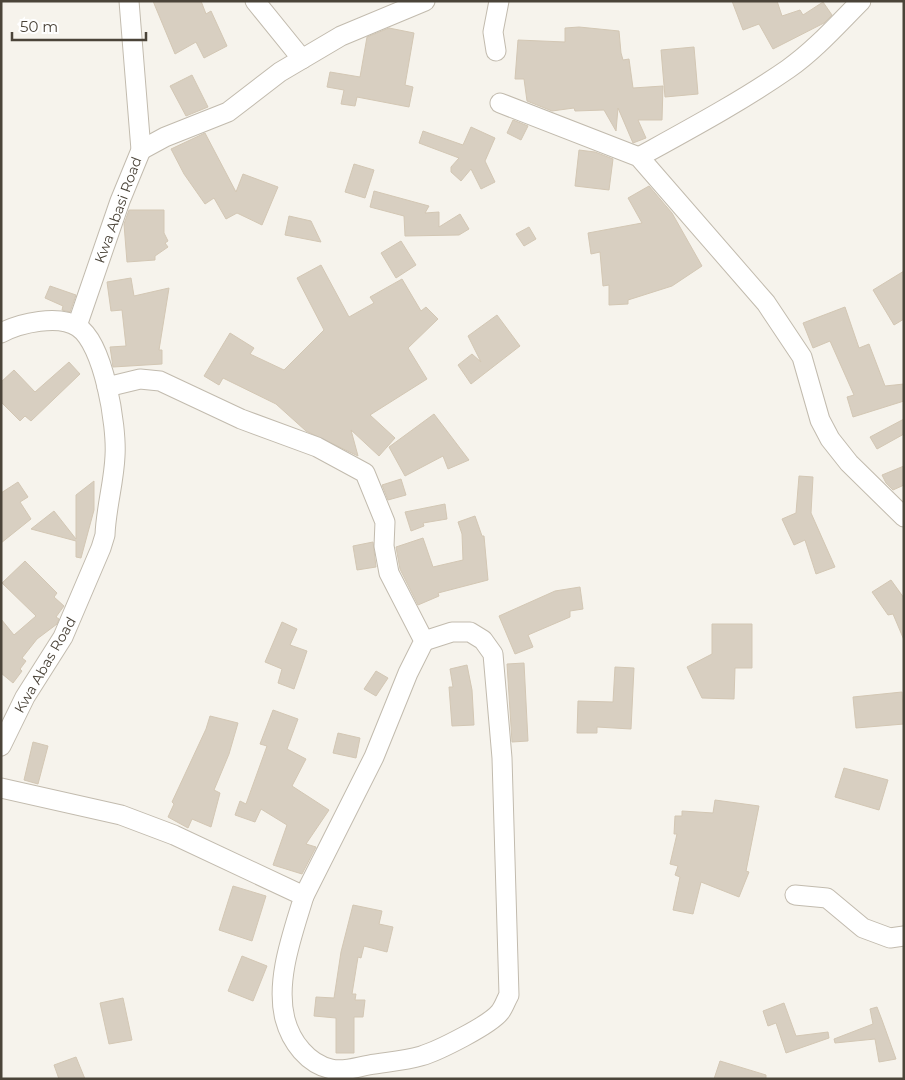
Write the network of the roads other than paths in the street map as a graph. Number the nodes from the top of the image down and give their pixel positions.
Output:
1 (129, 1) edge
2 (255, 1) edge
3 (425, 1) edge
4 (498, 1) edge
5 (861, 1) edge
6 (496, 51) dead end
7 (302, 60) junction
8 (500, 103) dead end
9 (141, 150) junction
10 (639, 157) junction
11 (77, 326) junction
12 (1, 333) edge
13 (107, 388) junction
14 (904, 517) edge
15 (424, 641) junction
16 (1, 746) edge
17 (1, 788) edge
18 (795, 895) dead end
19 (304, 896) junction
20 (904, 936) edge
21 (368, 1072) edge

1 - 9 street, Kwa Abasi Road
2 - 7 street
3 - 7 street
4 - 6 street
5 - 10 street
7 - 9 street
8 - 10 street
9 - 11 street, Kwa Abasi Road
10 - 14 street
11 - 12 street
11 - 13 street, Kwa Abas Road
13 - 15 street
13 - 16 street, Kwa Abas Road
15 - 19 street
15 - 21 street
17 - 19 street
18 - 20 street
19 - 21 street

